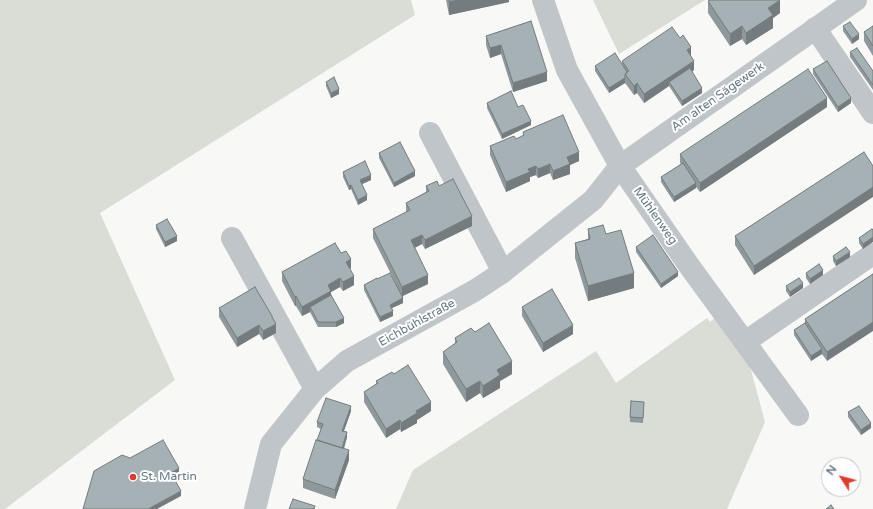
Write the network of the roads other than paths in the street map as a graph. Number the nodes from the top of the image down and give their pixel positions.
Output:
1 (543, 0) edge
2 (856, 0) edge
3 (816, 28) junction
4 (873, 112) edge
5 (430, 133) dead end
6 (620, 166) junction
7 (232, 238) dead end
8 (873, 254) edge
9 (503, 272) junction
10 (745, 342) junction
11 (315, 389) junction
12 (798, 414) dead end
13 (255, 509) edge

1 - 6 street, Mühlenweg
2 - 3 street, Am alten Sägewerk
3 - 4 street
3 - 6 street, Am alten Sägewerk
5 - 9 street
6 - 9 street, Eichbühlstraße
6 - 10 street, Mühlenweg
7 - 11 street
8 - 10 street
9 - 11 street, Eichbühlstraße
10 - 12 street, Mühlenweg
11 - 13 street, Eichbühlstraße

